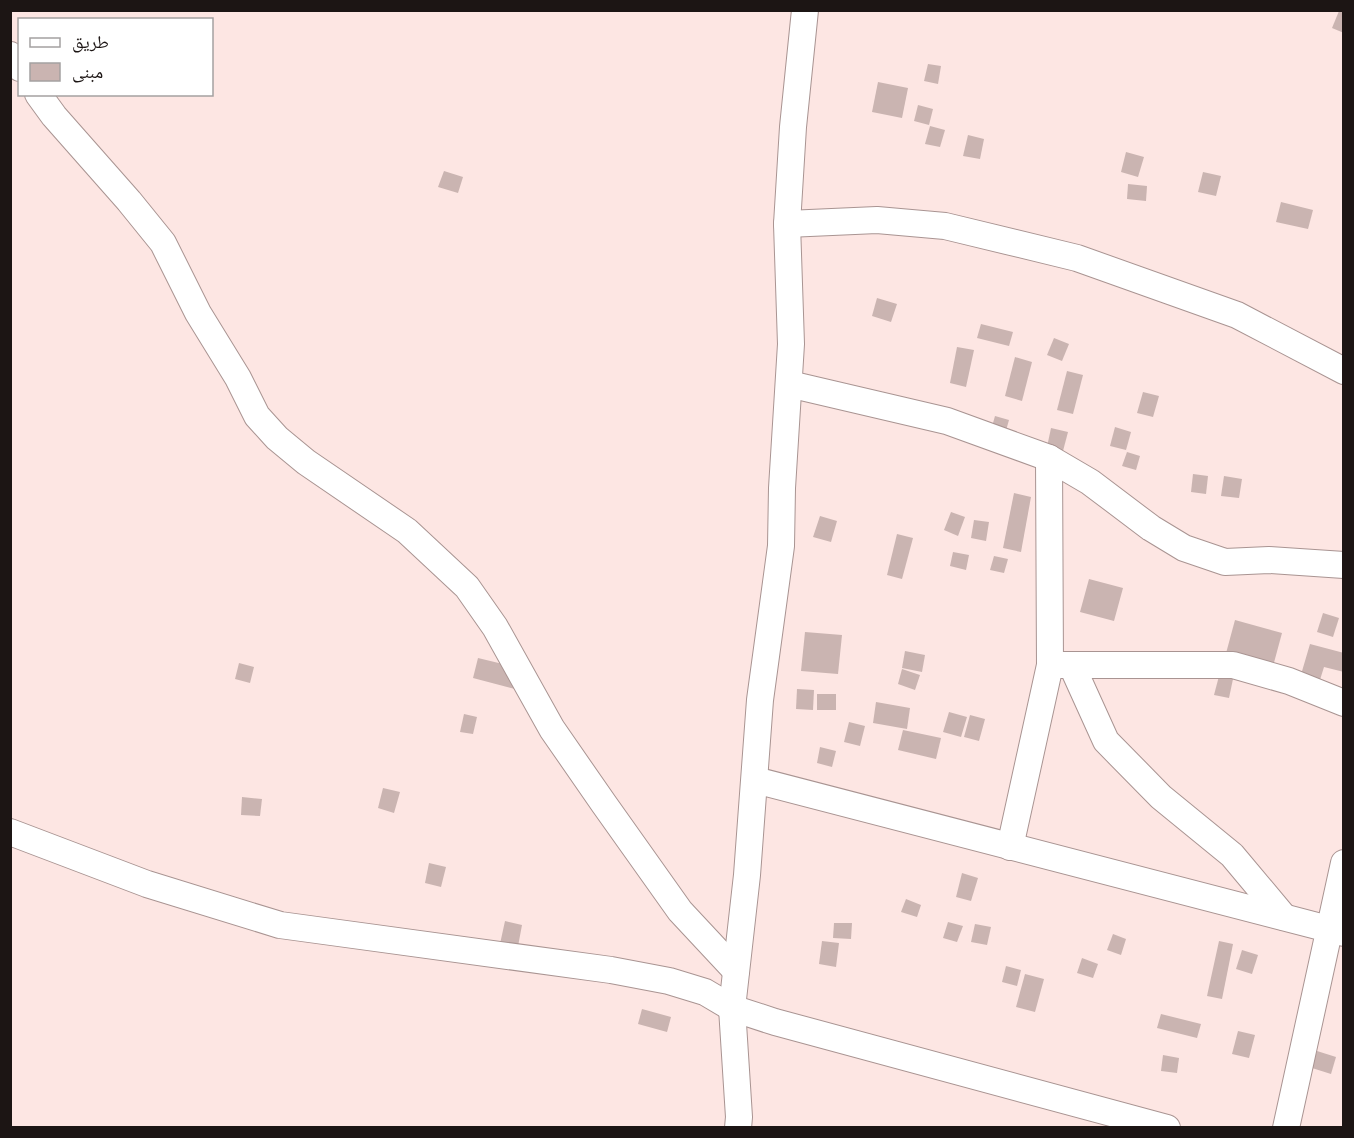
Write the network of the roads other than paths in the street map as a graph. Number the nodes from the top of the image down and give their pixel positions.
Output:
1 (805, 10) edge
2 (39, 96) edge
3 (787, 224) junction
4 (1344, 371) edge
5 (789, 384) junction
6 (1049, 458) junction
7 (1344, 565) edge
8 (1061, 665) junction
9 (1344, 703) edge
10 (755, 780) junction
11 (10, 832) edge
12 (1010, 847) junction
13 (1344, 863) edge
14 (1284, 917) junction
15 (1336, 931) edge
16 (736, 971) junction
17 (732, 1008) junction
18 (738, 1128) edge
19 (1167, 1128) edge
20 (1286, 1128) edge

1 - 3 street
2 - 16 street
3 - 4 street
3 - 5 street
5 - 6 street
5 - 10 street
6 - 7 street
6 - 8 street
8 - 9 street
8 - 12 street
8 - 14 street
10 - 12 street
10 - 16 street
11 - 17 street
12 - 14 street
13 - 15 street
14 - 15 street
15 - 20 street
16 - 17 street
17 - 18 street
17 - 19 street

